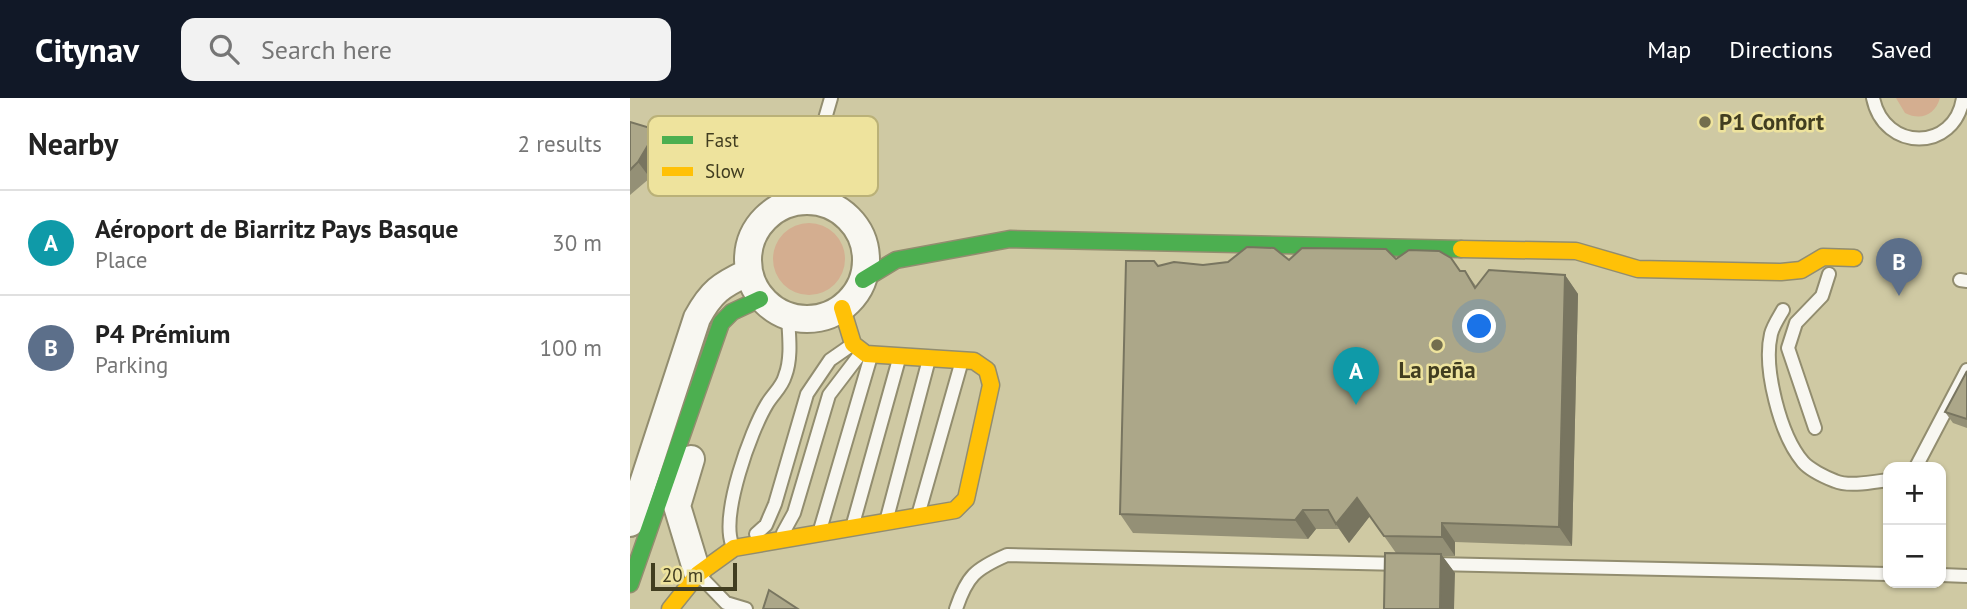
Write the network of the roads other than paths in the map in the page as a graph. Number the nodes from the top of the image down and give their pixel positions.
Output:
1 (831, 98) edge
2 (1873, 98) edge
3 (1963, 98) edge
4 (825, 116) edge
5 (813, 196) edge
6 (813, 201) junction
7 (1854, 258) dead end
8 (747, 273) junction
9 (1829, 274) dead end
10 (863, 280) junction
11 (760, 299) junction
12 (842, 308) junction
13 (1783, 310) dead end
14 (788, 317) junction
15 (862, 350) junction
16 (900, 358) junction
17 (929, 359) junction
18 (962, 361) junction
19 (1967, 370) edge
20 (693, 408) junction
21 (1815, 428) dead end
22 (1919, 462) edge
23 (1883, 480) edge
24 (918, 516) junction
25 (886, 522) junction
26 (630, 523) edge
27 (852, 528) junction
28 (819, 534) junction
29 (780, 540) junction
30 (738, 547) junction
31 (1413, 564) edge
32 (1427, 564) edge
33 (696, 572) junction
34 (1883, 574) edge
35 (1946, 576) edge
36 (1967, 576) edge
37 (630, 584) edge
38 (670, 609) edge
39 (746, 609) edge
40 (956, 609) edge

1 - 4 lane
2 - 3 lane
5 - 6 lane
6 - 8 street
6 - 10 street
7 - 10 street
8 - 11 street
8 - 26 street
9 - 21 lane
10 - 12 street
11 - 14 street
11 - 20 street
12 - 14 street
12 - 15 street
13 - 23 lane
14 - 30 lane
15 - 16 street
15 - 28 lane
15 - 29 lane
15 - 30 lane
16 - 17 street
16 - 27 lane
17 - 18 street
17 - 25 lane
18 - 24 lane
18 - 24 street
19 - 22 lane
20 - 33 street
20 - 37 street
24 - 25 street
25 - 27 street
27 - 28 street
28 - 29 street
29 - 30 street
30 - 33 street
31 - 40 lane
32 - 34 lane
33 - 38 street
33 - 39 lane
35 - 36 lane

